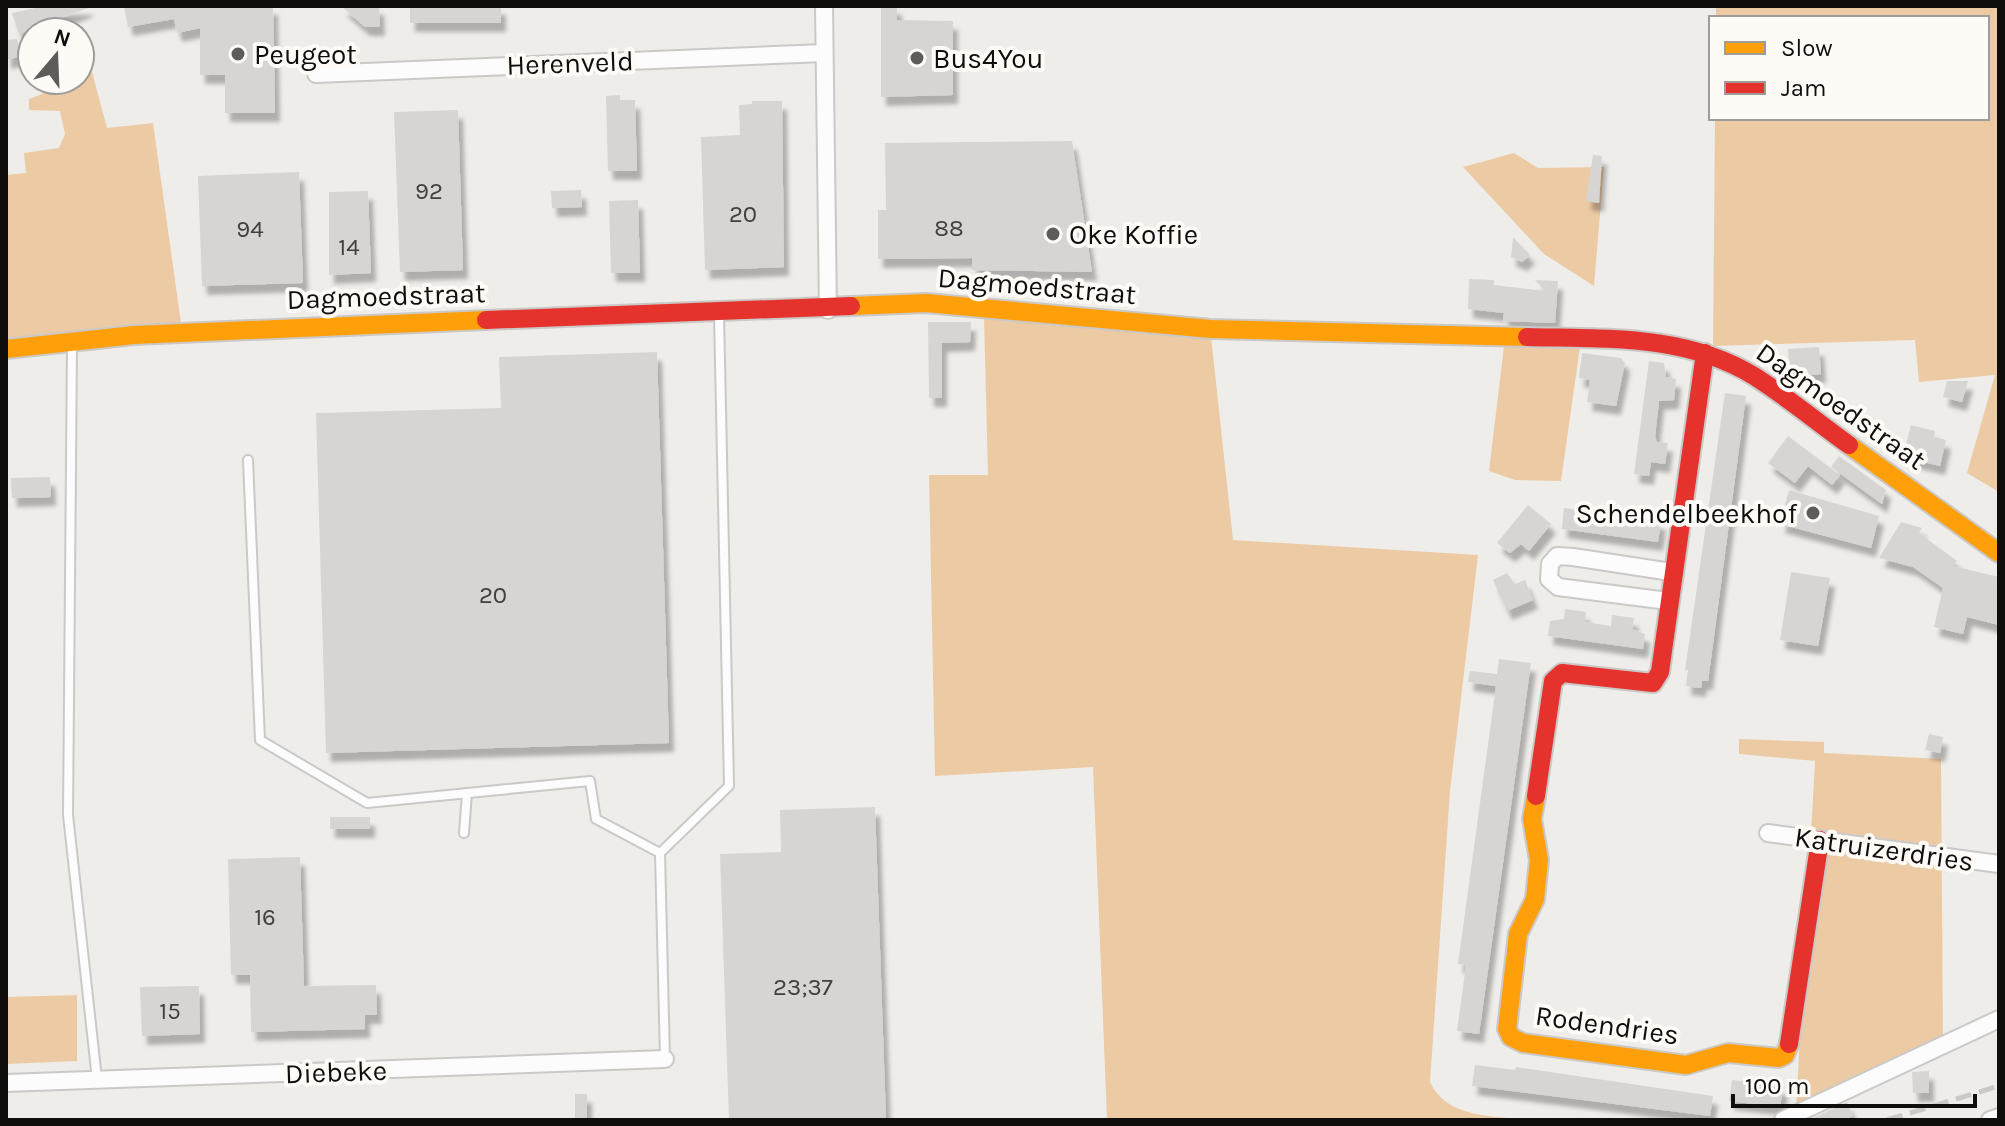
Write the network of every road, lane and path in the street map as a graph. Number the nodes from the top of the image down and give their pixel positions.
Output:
1 (824, 6) edge
2 (824, 53) junction
3 (316, 74) dead end
4 (828, 310) junction
5 (719, 313) junction
6 (72, 342) junction
7 (6, 349) edge
8 (1705, 353) junction
9 (248, 460) dead end
10 (1999, 553) edge
11 (1671, 572) junction
12 (1668, 601) junction
13 (467, 793) junction
14 (464, 833) dead end
15 (1768, 833) dead end
16 (1820, 840) junction
17 (660, 853) junction
18 (1999, 864) edge
19 (1999, 1019) edge
20 (665, 1059) joint
21 (97, 1080) junction
22 (6, 1083) edge
23 (1999, 1117) edge
24 (1783, 1120) edge
25 (1990, 1120) edge

1 - 2 street
2 - 3 street, Herenveld
2 - 4 street
4 - 5 street, Dagmoedstraat
4 - 8 street, Dagmoedstraat
5 - 6 street, Dagmoedstraat
5 - 17 lane
6 - 7 street, Dagmoedstraat
6 - 21 lane
8 - 10 street, Dagmoedstraat
8 - 11 street, Rodendries
9 - 13 lane
11 - 12 street, Rodendries
11 - 12 street
12 - 16 street, Rodendries
13 - 14 lane
13 - 17 lane
15 - 16 street, Katruizerdries
16 - 18 street, Katruizerdries
17 - 20 lane
19 - 24 street
20 - 21 street, Diebeke
21 - 22 street, Diebeke
23 - 25 street

